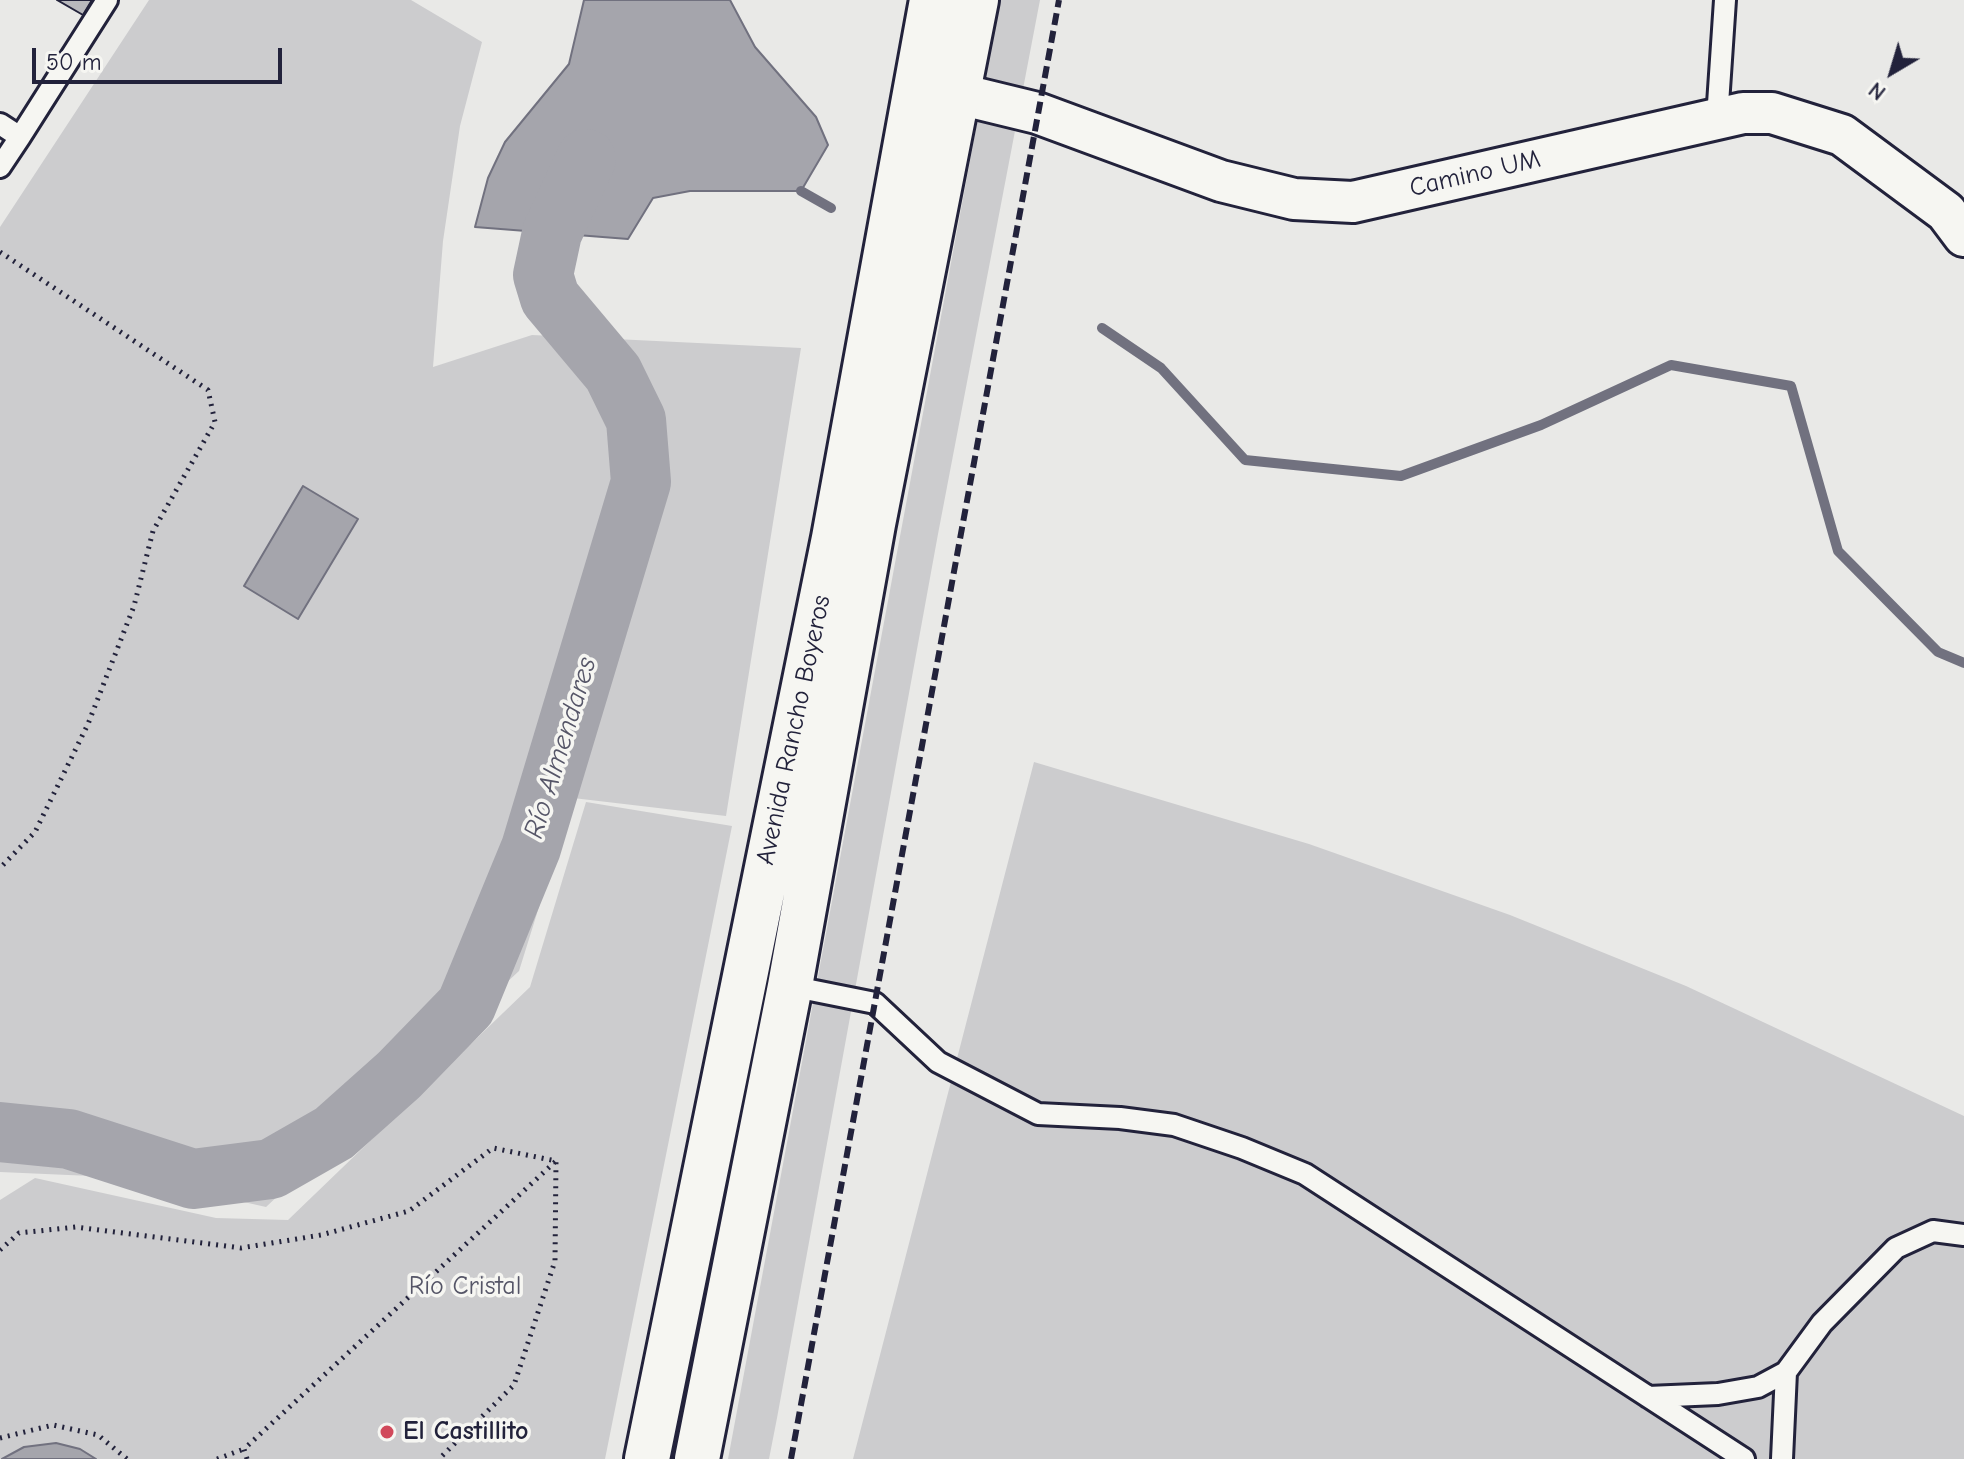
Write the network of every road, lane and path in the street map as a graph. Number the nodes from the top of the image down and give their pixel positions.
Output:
1 (107, 0) edge
2 (932, 0) edge
3 (976, 0) edge
4 (1725, 0) edge
5 (959, 94) junction
6 (1717, 119) junction
7 (0, 124) edge
8 (20, 137) junction
9 (0, 167) edge
10 (1964, 236) edge
11 (0, 252) edge
12 (0, 868) edge
13 (790, 986) junction
14 (556, 1161) junction
15 (1964, 1235) edge
16 (0, 1250) edge
17 (1786, 1372) junction
18 (1648, 1397) junction
19 (0, 1438) edge
20 (244, 1449) junction
21 (127, 1459) edge
22 (217, 1459) edge
23 (247, 1459) edge
24 (439, 1459) edge
25 (647, 1459) edge
26 (697, 1459) edge
27 (1744, 1459) edge
28 (1782, 1459) edge

1 - 8 lane
2 - 25 highway, Avenida Rancho Boyeros
3 - 5 highway, Avenida Rancho Boyeros
4 - 6 lane
5 - 6 street, Camino UM
5 - 13 highway, Avenida Rancho Boyeros
6 - 10 street, Camino UM
7 - 8 lane
8 - 9 lane
11 - 12 path
13 - 18 lane
13 - 26 highway, Avenida Rancho Boyeros
14 - 16 path
14 - 20 path
14 - 24 path
15 - 17 lane
17 - 18 lane
17 - 28 lane
18 - 27 lane
19 - 21 path
20 - 22 path
20 - 23 path

